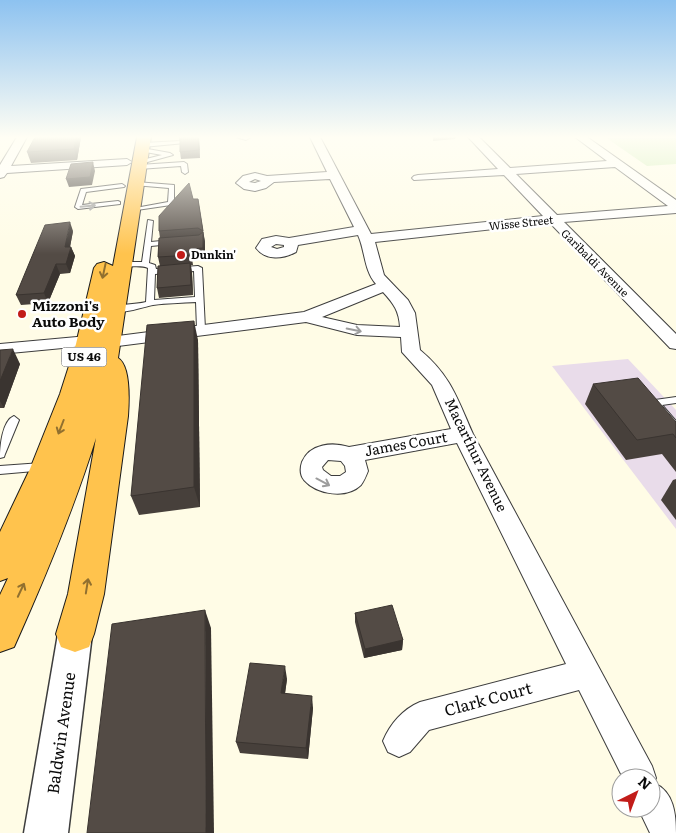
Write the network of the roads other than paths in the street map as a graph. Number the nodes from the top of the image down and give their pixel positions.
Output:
1 (334, 175) edge
2 (116, 176) edge
3 (123, 176) edge
4 (132, 176) edge
5 (133, 176) edge
6 (142, 176) edge
7 (151, 176) edge
8 (319, 176) edge
9 (450, 176) edge
10 (511, 176) edge
11 (632, 176) edge
12 (418, 178) dead end
13 (267, 179) dead end
14 (676, 208) edge
15 (552, 219) junction
16 (150, 221) dead end
17 (364, 235) junction
18 (182, 242) edge
19 (289, 242) dead end
20 (147, 244) junction
21 (123, 264) junction
22 (144, 264) junction
23 (152, 272) junction
24 (385, 286) junction
25 (200, 299) junction
26 (150, 303) junction
27 (115, 309) junction
28 (307, 317) junction
29 (202, 329) junction
30 (408, 332) junction
31 (99, 342) junction
32 (676, 344) edge
33 (0, 350) edge
34 (676, 400) edge
35 (14, 420) dead end
36 (676, 428) edge
37 (463, 434) junction
38 (0, 454) edge
39 (349, 455) dead end
40 (46, 466) junction
41 (0, 470) edge
42 (6, 544) edge
43 (0, 566) edge
44 (0, 634) edge
45 (76, 634) joint
46 (586, 673) junction
47 (399, 741) dead end
48 (635, 768) edge
49 (660, 818) edge
50 (46, 833) edge
51 (668, 833) edge

1 - 17 street, Macarthur Avenue
2 -> 3 lane
4 -> 31 highway, US 46
5 - 21 highway, US 46
6 - 7 lane
8 - 13 street
9 - 12 street
10 - 15 street, Garibaldi Avenue
11 - 14 street
14 - 15 street, Wisse Street
15 - 17 street, Wisse Street
15 - 32 street, Garibaldi Avenue
16 - 20 lane
17 - 19 street, Wisse Street
17 - 24 street, Macarthur Avenue
18 - 20 lane
20 - 22 lane
21 - 22 lane
21 - 27 highway, US 46
22 - 23 lane
23 - 25 lane
23 - 26 lane
24 - 28 street
24 - 30 street, Macarthur Avenue
25 - 26 lane
25 - 29 lane
26 - 27 lane
27 - 31 highway, US 46
28 - 29 street
28 -> 30 street
29 - 31 street
30 - 37 street, Macarthur Avenue
31 - 33 street
31 -> 40 highway, US 46
44 -> 31 highway, US 46
45 -> 31 highway
34 - 36 lane
35 - 38 lane
37 - 39 street, James Court
37 - 46 street, Macarthur Avenue
40 - 41 lane
40 - 42 highway, US 46
42 - 43 highway, US 46
45 - 50 street, Baldwin Avenue
46 - 47 street, Clark Court
46 - 48 street, Macarthur Avenue
49 - 51 street

